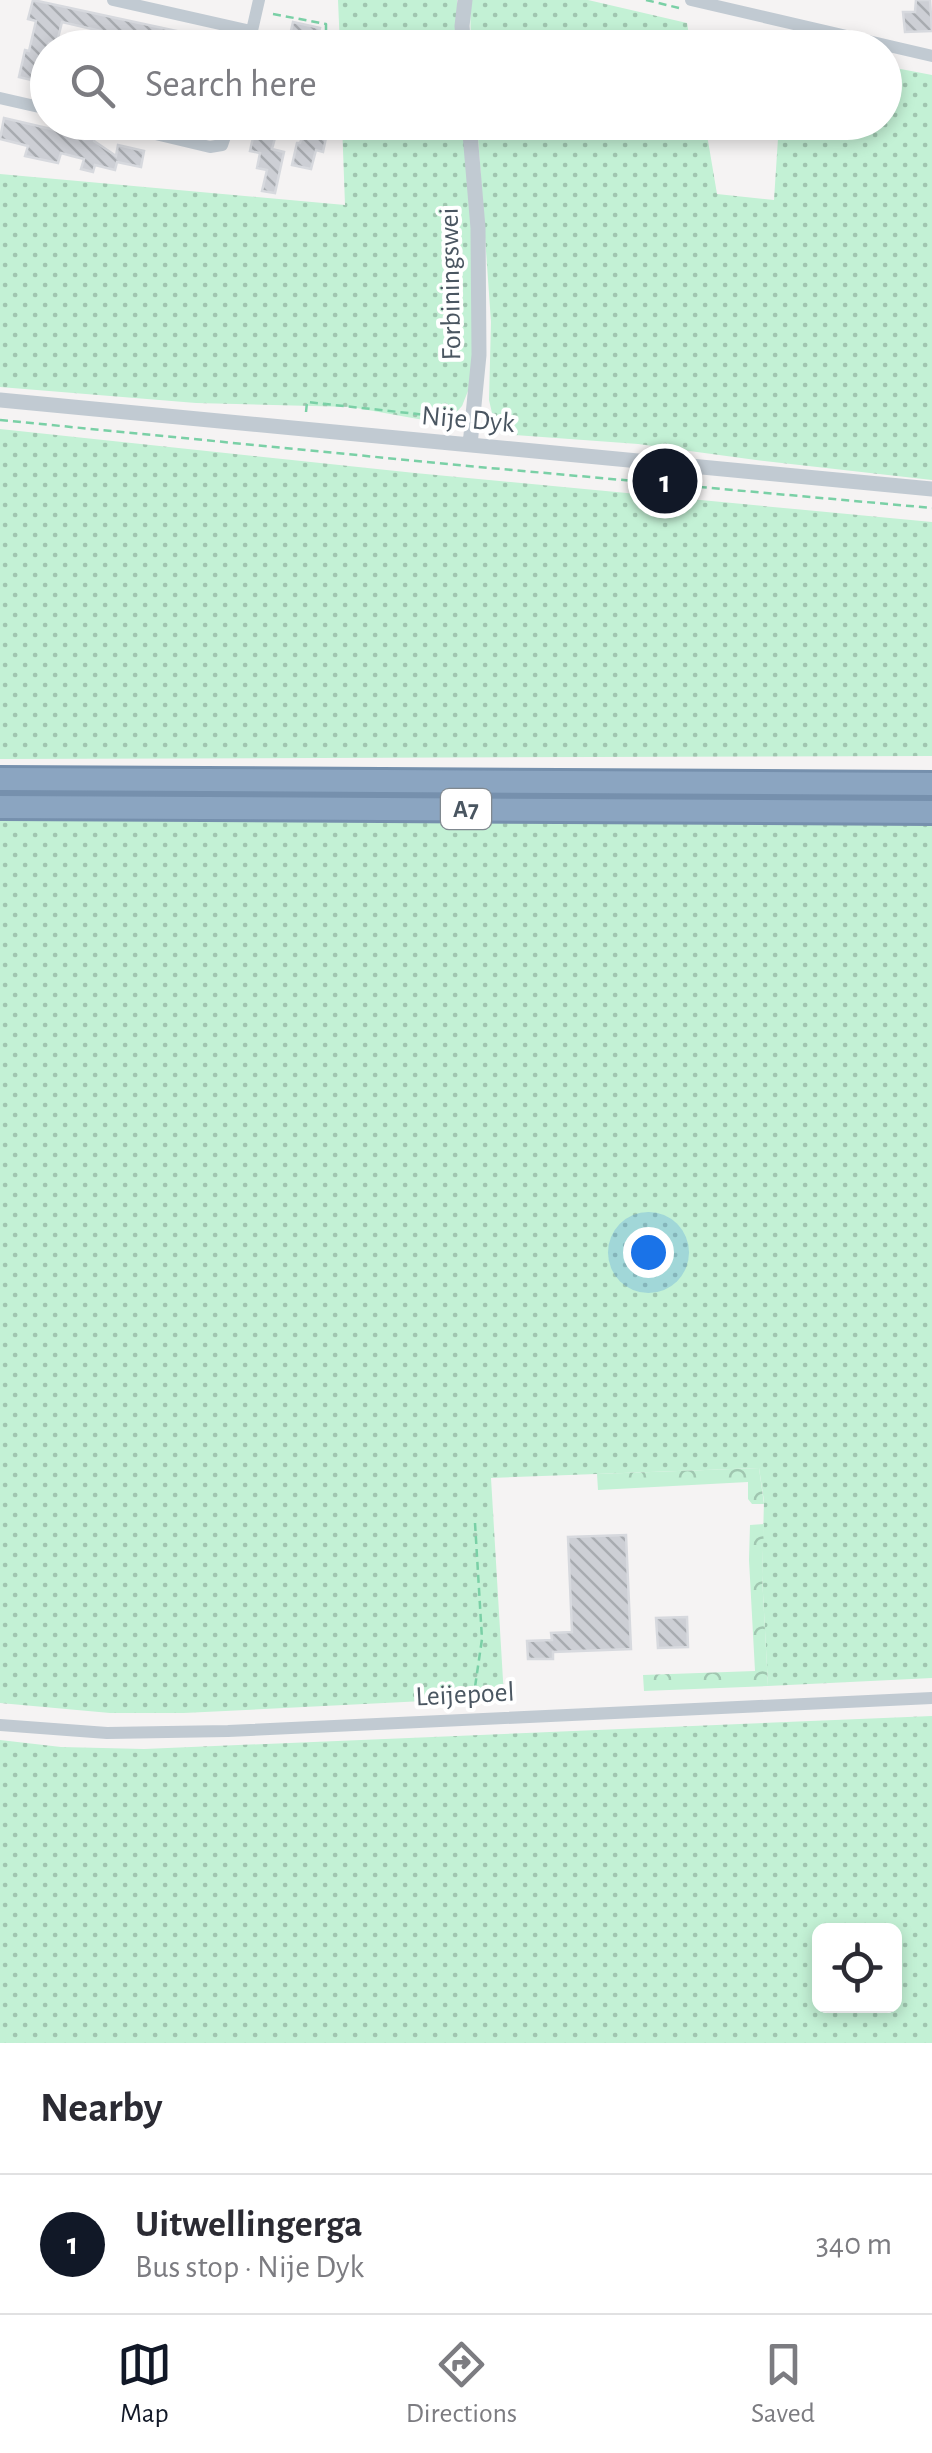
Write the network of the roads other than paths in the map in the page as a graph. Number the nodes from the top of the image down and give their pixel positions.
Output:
1 (113, 0) edge
2 (465, 0) edge
3 (691, 0) edge
4 (258, 5) edge
5 (243, 30) edge
6 (252, 30) edge
7 (462, 30) edge
8 (820, 30) edge
9 (902, 49) edge
10 (932, 56) edge
11 (0, 98) edge
12 (30, 105) edge
13 (181, 140) edge
14 (224, 140) edge
15 (471, 140) edge
16 (0, 400) edge
17 (470, 445) junction
18 (932, 489) edge
19 (0, 779) edge
20 (932, 784) edge
21 (0, 806) edge
22 (932, 812) edge
23 (932, 1698) edge
24 (0, 1724) edge

1 - 5 street
2 - 7 street
3 - 8 street
4 - 6 street
9 - 10 street
11 - 12 street
13 - 14 street
15 - 17 street, Forbiningswei
16 - 17 street, Nije Dyk
17 - 18 street, Nije Dyk
19 - 20 highway, A7
21 - 22 highway, A7
23 - 24 street, Leijepoel

